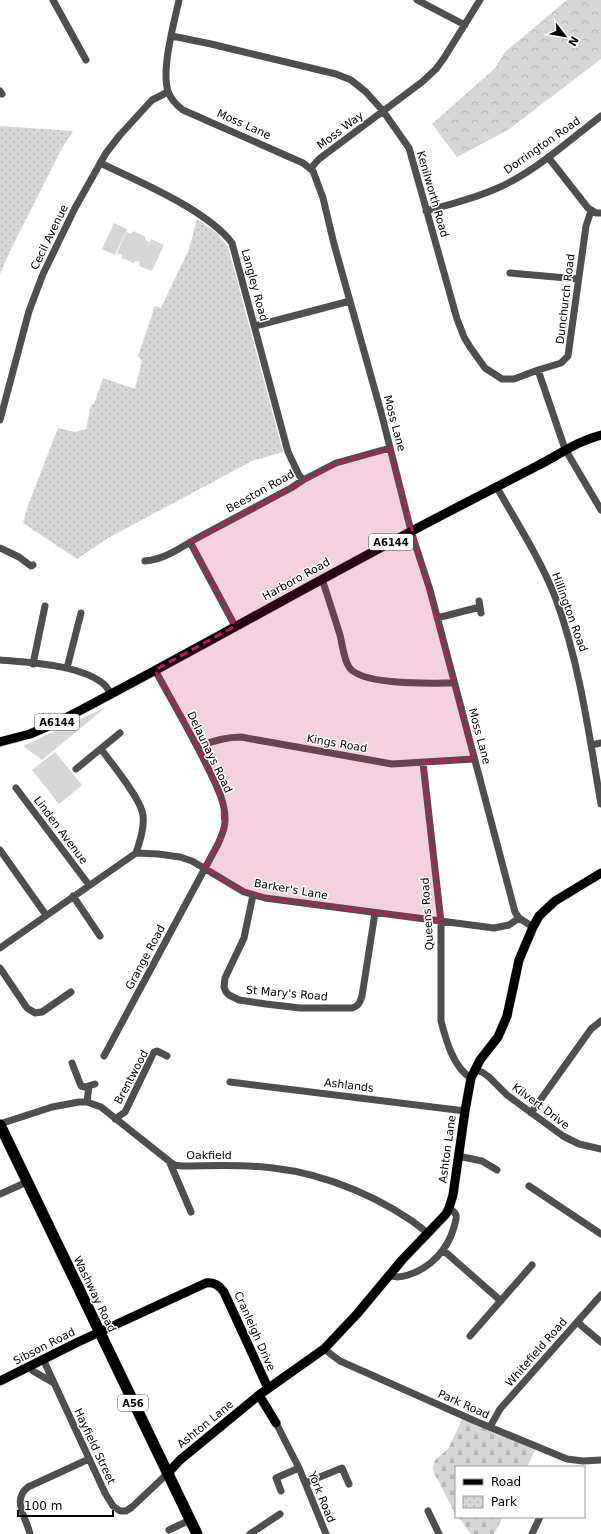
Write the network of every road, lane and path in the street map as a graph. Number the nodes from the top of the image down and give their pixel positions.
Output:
1 (53, 0) edge
2 (179, 0) edge
3 (417, 0) edge
4 (480, 0) edge
5 (465, 25) junction
6 (172, 36) junction
7 (86, 60) dead end
8 (168, 92) junction
9 (383, 111) junction
10 (601, 116) edge
11 (548, 157) junction
12 (100, 162) junction
13 (311, 168) junction
14 (426, 211) junction
15 (591, 211) junction
16 (601, 213) edge
17 (510, 273) dead end
18 (578, 279) junction
19 (350, 301) junction
20 (255, 326) junction
21 (538, 370) junction
22 (0, 420) edge
23 (601, 435) edge
24 (390, 448) junction
25 (565, 449) junction
26 (303, 480) junction
27 (496, 486) junction
28 (601, 510) edge
29 (411, 531) junction
30 (190, 542) junction
31 (0, 548) edge
32 (145, 561) dead end
33 (29, 566) dead end
34 (322, 578) junction
35 (46, 606) dead end
36 (480, 607) dead end
37 (81, 613) dead end
38 (437, 618) junction
39 (235, 626) junction
40 (0, 660) edge
41 (33, 664) junction
42 (66, 668) junction
43 (155, 670) junction
44 (454, 683) junction
45 (111, 694) junction
46 (120, 733) dead end
47 (0, 742) edge
48 (601, 743) edge
49 (591, 745) junction
50 (197, 747) junction
51 (101, 749) junction
52 (474, 759) junction
53 (423, 763) junction
54 (76, 769) dead end
55 (16, 788) dead end
56 (601, 804) edge
57 (0, 850) edge
58 (136, 853) junction
59 (204, 868) junction
60 (601, 873) edge
61 (89, 885) junction
62 (253, 895) junction
63 (73, 896) junction
64 (375, 913) junction
65 (46, 915) junction
66 (519, 918) junction
67 (441, 922) junction
68 (533, 927) junction
69 (100, 936) dead end
70 (1, 946) edge
71 (0, 968) edge
72 (71, 992) dead end
73 (601, 1020) edge
74 (104, 1056) dead end
75 (167, 1056) dead end
76 (72, 1063) dead end
77 (473, 1074) junction
78 (230, 1082) dead end
79 (87, 1102) junction
80 (465, 1111) junction
81 (531, 1113) junction
82 (115, 1119) junction
83 (0, 1124) edge
84 (601, 1149) edge
85 (458, 1156) junction
86 (170, 1163) junction
87 (497, 1170) dead end
88 (27, 1182) junction
89 (529, 1186) dead end
90 (0, 1194) edge
91 (449, 1208) junction
92 (191, 1212) dead end
93 (428, 1233) junction
94 (601, 1234) edge
95 (443, 1250) junction
96 (532, 1265) dead end
97 (390, 1275) junction
98 (218, 1285) joint
99 (601, 1295) edge
100 (501, 1301) junction
101 (577, 1322) junction
102 (99, 1332) junction
103 (470, 1336) dead end
104 (601, 1342) edge
105 (324, 1349) junction
106 (43, 1359) junction
107 (30, 1366) junction
108 (0, 1381) edge
109 (52, 1382) junction
110 (268, 1388) junction
111 (259, 1395) junction
112 (276, 1423) joint
113 (490, 1427) junction
114 (89, 1459) junction
115 (568, 1459) junction
116 (601, 1460) edge
117 (564, 1466) edge
118 (299, 1468) junction
119 (167, 1474) junction
120 (305, 1483) junction
121 (348, 1484) dead end
122 (281, 1491) dead end
123 (428, 1511) dead end
124 (280, 1514) dead end
125 (540, 1518) edge
126 (190, 1520) junction
127 (169, 1530) dead end
128 (30, 1534) edge
129 (197, 1534) edge
130 (250, 1534) edge
131 (326, 1534) edge
132 (439, 1534) edge
133 (532, 1534) edge

1 - 7 street
2 - 6 street
3 - 5 street
4 - 5 street, Moss Way
5 - 9 street, Moss Way
6 - 8 street
6 - 9 street, Kenilworth Road
8 - 12 street, Cecil Avenue
8 - 13 street, Moss Lane
9 - 13 street, Moss Way
9 - 14 street, Kenilworth Road
10 - 11 street, Dorrington Road
11 - 14 street, Dorrington Road
11 - 15 street
12 - 20 street, Langley Road
12 - 22 street, Cecil Avenue
13 - 19 street, Moss Lane
14 - 21 street, Kenilworth Road
15 - 16 street
15 - 18 street, Dunchurch Road
17 - 18 street
18 - 21 street, Dunchurch Road
19 - 20 street
19 - 24 street, Moss Lane
20 - 26 street, Langley Road
21 - 25 street
23 - 25 main road, Harboro Road / A6144
24 - 26 street, Beeston Road
24 - 29 street, Moss Lane
25 - 27 main road, Harboro Road / A6144
25 - 28 street
26 - 30 street, Beeston Road
27 - 29 main road, Harboro Road / A6144
27 - 49 street, Hillington Road
29 - 34 main road, Harboro Road / A6144
29 - 38 street, Moss Lane
30 - 32 street, Beeston Road
30 - 39 street
31 - 33 street
34 - 39 main road, Harboro Road / A6144
34 - 44 street
35 - 41 street
36 - 38 street
37 - 42 street
38 - 44 street, Moss Lane
39 - 43 main road, Harboro Road / A6144
40 - 41 street
41 - 42 street
42 - 45 street
43 - 45 main road, Harboro Road / A6144
43 - 50 street, Delaunays Road
44 - 52 street, Moss Lane
45 - 47 main road, A6144
46 - 51 street
48 - 49 street
49 - 56 street, Hillington Road
50 - 53 street, Kings Road
50 - 59 street, Delaunays Road
51 - 54 street
51 - 58 street
52 - 53 street, Kings Road
52 - 66 street, Moss Lane
53 - 67 street, Queens Road
55 - 61 street, Linden Avenue
57 - 65 street
58 - 59 street, Barker's Lane
58 - 61 street
59 - 62 street, Barker's Lane
59 - 74 street, Grange Road
60 - 68 main road, Ashton Lane
61 - 63 street
62 - 64 street, Barker's Lane
62 - 64 street, St Mary's Road
63 - 65 street
63 - 69 street
64 - 67 street, Barker's Lane
65 - 70 street
66 - 67 street, Barker's Lane
66 - 68 street
67 - 77 street, Queens Road
68 - 77 main road, Ashton Lane
71 - 72 street
73 - 81 street
75 - 82 street, Brentwood
76 - 79 street
77 - 80 main road, Ashton Lane
77 - 81 street, Kilvert Drive
78 - 80 street, Ashlands
79 - 82 street, Oakfield
79 - 83 street
80 - 85 main road, Ashton Lane
81 - 84 street, Kilvert Drive
82 - 86 street, Oakfield
83 - 88 highway, Washway Road / A56
85 - 87 street
85 - 91 main road, Ashton Lane
86 - 92 street
86 - 93 street, Oakfield
88 - 90 street
88 - 102 highway, Washway Road / A56
89 - 94 street
91 - 93 main road, Ashton Lane
91 - 95 street
93 - 97 main road, Ashton Lane
95 - 97 street
95 - 100 street
96 - 100 street
97 - 105 main road, Ashton Lane
98 - 102 main road, Sibson Road
98 - 110 main road, Cranleigh Drive
99 - 101 street, Whitefield Road
100 - 103 street
101 - 104 street
101 - 113 street, Whitefield Road
102 - 106 main road, Sibson Road
102 - 119 highway, Washway Road / A56
105 - 110 main road, Ashton Lane
105 - 113 street, Park Road
106 - 107 main road, Sibson Road
106 - 109 street, Hayfield Street
107 - 108 main road, Sibson Road
107 - 109 street
109 - 114 street, Hayfield Street
110 - 111 main road, Ashton Lane
111 - 112 main road
111 - 119 main road, Ashton Lane
112 - 118 street, York Road
113 - 115 street, Park Road
114 - 119 street, Hayfield Street
114 - 128 street
115 - 116 street, Park Road
115 - 117 street
118 - 120 street, York Road
118 - 122 street, York Road
119 - 126 highway, A56
120 - 121 street
120 - 131 street, York Road
123 - 132 street
124 - 130 street
125 - 133 street
126 - 127 street
126 - 129 highway, A56

